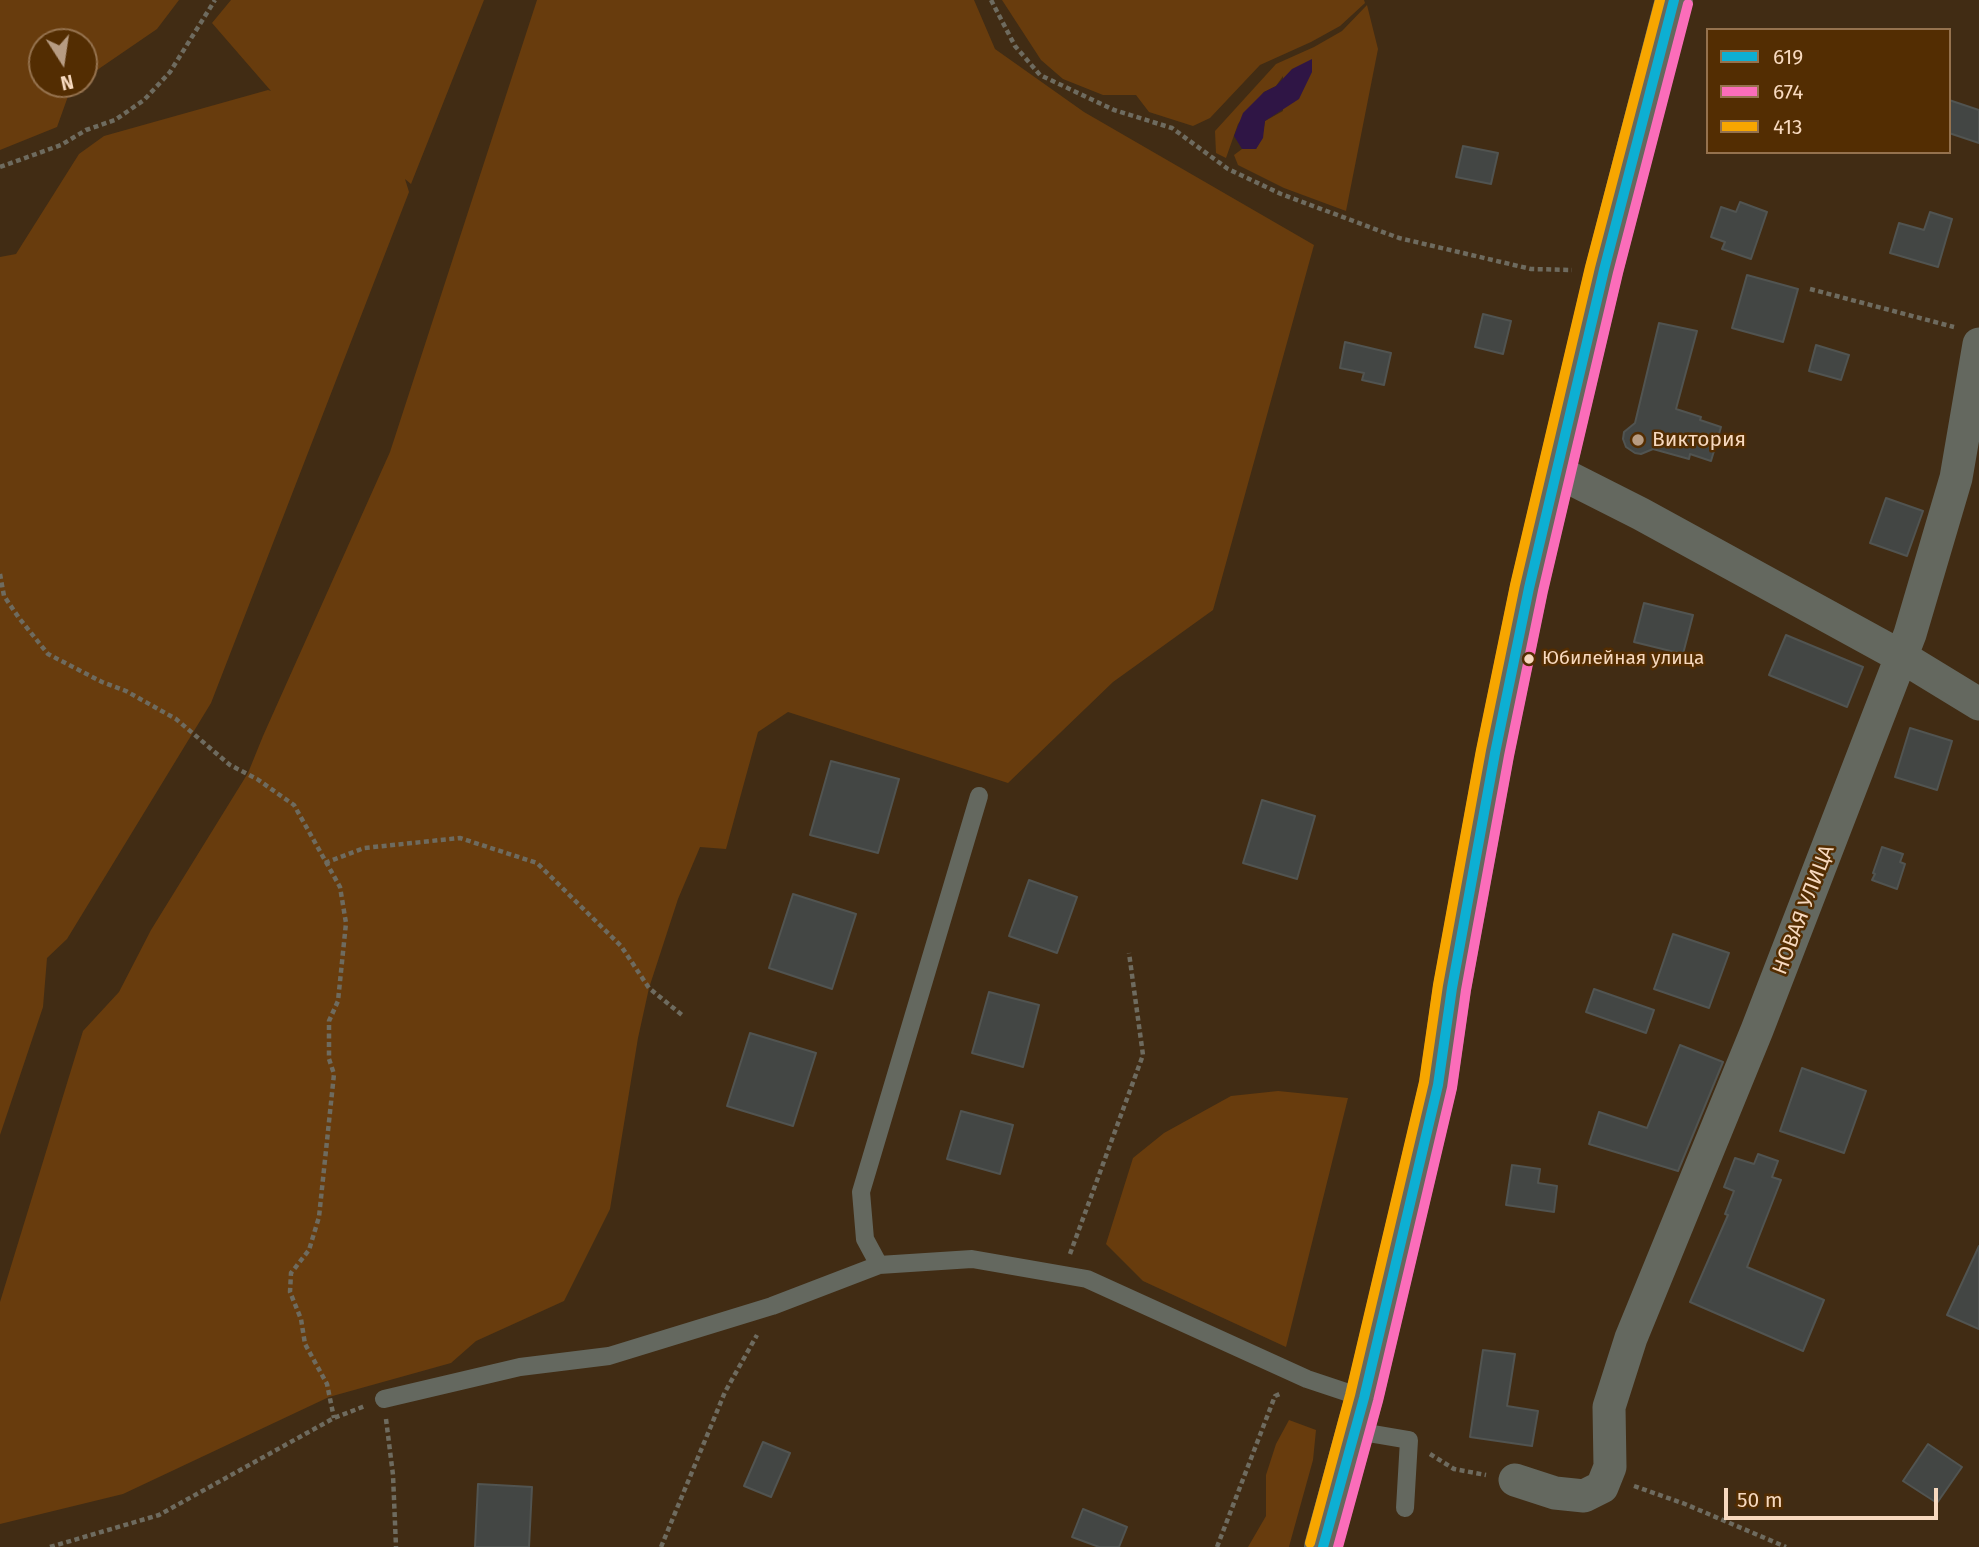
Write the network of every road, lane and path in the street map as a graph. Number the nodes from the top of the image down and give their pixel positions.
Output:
1 (215, 0) edge
2 (991, 0) edge
3 (1674, 0) edge
4 (0, 167) edge
5 (1604, 270) junction
6 (1810, 289) dead end
7 (1971, 337) edge
8 (1558, 472) junction
9 (0, 574) edge
10 (1902, 657) junction
11 (1979, 704) edge
12 (979, 796) dead end
13 (325, 863) junction
14 (1129, 953) dead end
15 (682, 1014) dead end
16 (879, 1265) junction
17 (1063, 1275) junction
18 (772, 1306) junction
19 (1307, 1380) junction
20 (384, 1399) junction
21 (1360, 1414) junction
22 (334, 1418) junction
23 (1409, 1440) junction
24 (1608, 1471) junction
25 (1515, 1480) joint
26 (1405, 1508) dead end
27 (50, 1547) edge
28 (396, 1547) edge
29 (661, 1547) edge
30 (1217, 1547) edge
31 (1323, 1547) edge
32 (1786, 1547) edge

1 - 4 path
2 - 5 path
3 - 5 main road
5 - 8 main road
6 - 7 path
7 - 10 street, НОВАЯ УЛИЦА
8 - 10 street
8 - 21 main road
9 - 13 path
10 - 11 street
10 - 24 street, НОВАЯ УЛИЦА
12 - 16 lane
13 - 15 path
13 - 22 path
14 - 17 path
16 - 17 lane
16 - 18 lane
17 - 19 lane
18 - 20 lane
18 - 29 path
19 - 21 lane
19 - 30 path
20 - 22 path
20 - 28 path
21 - 23 lane
21 - 31 main road
22 - 27 path
23 - 25 path
23 - 26 lane
24 - 25 street
24 - 32 path

